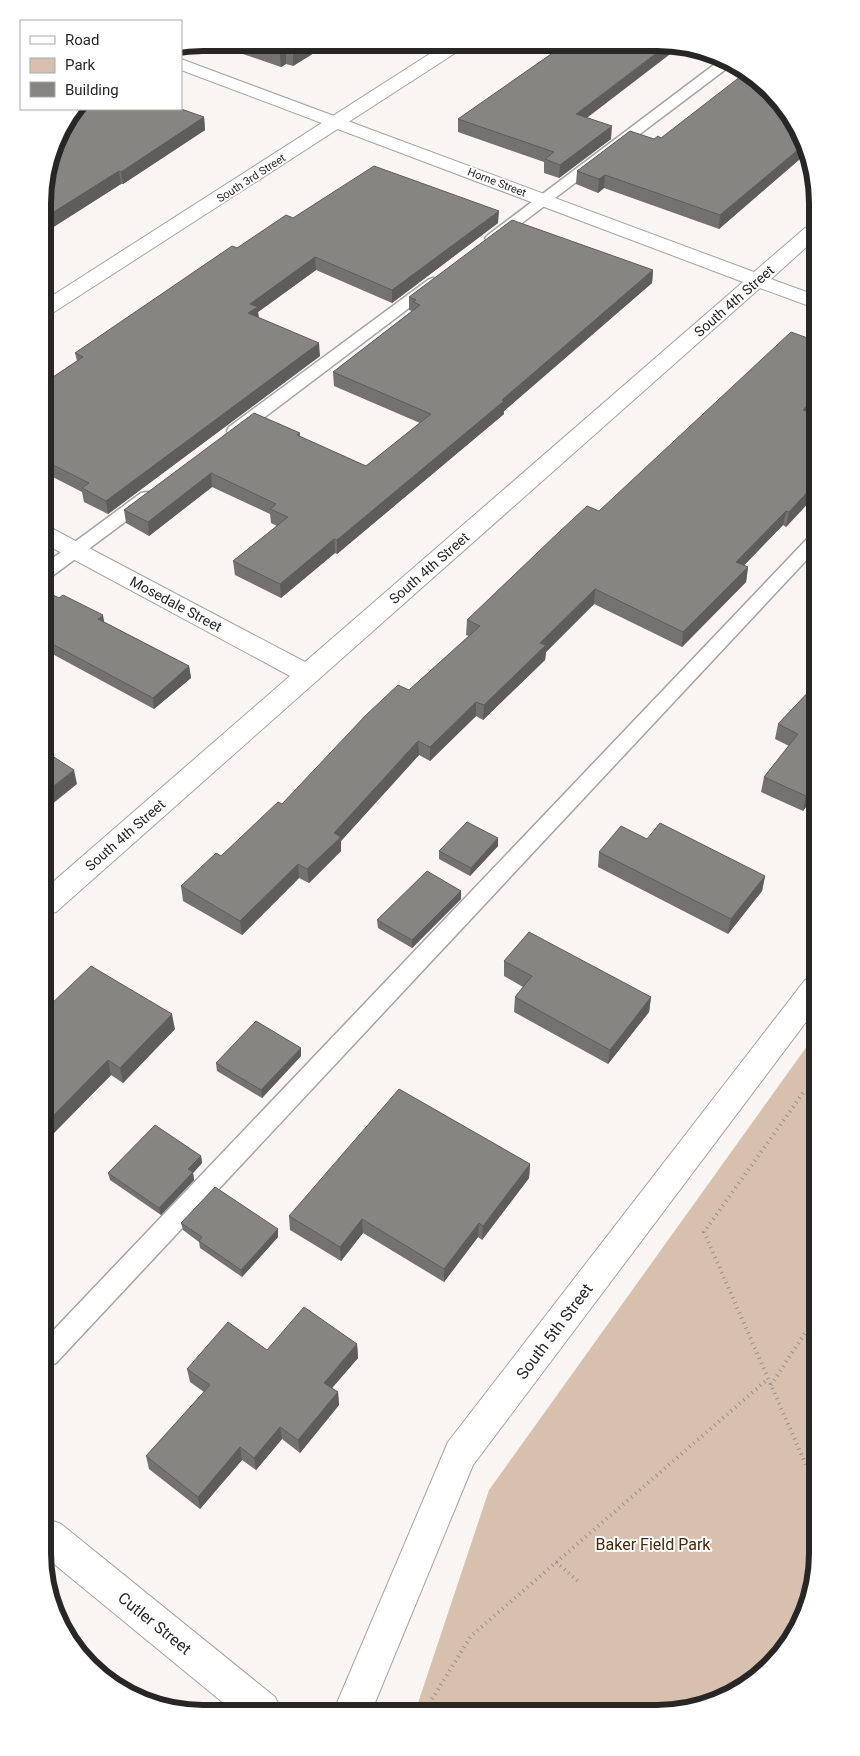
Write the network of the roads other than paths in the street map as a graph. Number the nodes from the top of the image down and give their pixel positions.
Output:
1 (446, 51) edge
2 (182, 64) edge
3 (722, 66) edge
4 (339, 122) junction
5 (544, 200) junction
6 (809, 235) edge
7 (480, 247) edge
8 (448, 271) edge
9 (757, 280) junction
10 (809, 300) edge
11 (52, 305) edge
12 (226, 438) edge
13 (163, 485) edge
14 (52, 537) edge
15 (809, 548) edge
16 (76, 550) junction
17 (52, 568) edge
18 (307, 674) junction
19 (51, 899) edge
20 (808, 997) edge
21 (51, 1351) edge
22 (51, 1538) edge
23 (256, 1705) edge
24 (356, 1705) edge

1 - 4 street, South 3rd Street
2 - 4 street, Horne Street
3 - 5 lane
4 - 5 street, Horne Street
4 - 11 street, South 3rd Street
5 - 7 lane
5 - 9 street, Horne Street
6 - 9 street, South 4th Street
8 - 12 lane
9 - 10 street, Horne Street
9 - 18 street, South 4th Street
13 - 16 lane
14 - 16 street, Mosedale Street
15 - 21 lane
16 - 17 lane
16 - 18 street, Mosedale Street
18 - 19 street, South 4th Street
20 - 24 street, South 5th Street
22 - 23 street, Cutler Street

